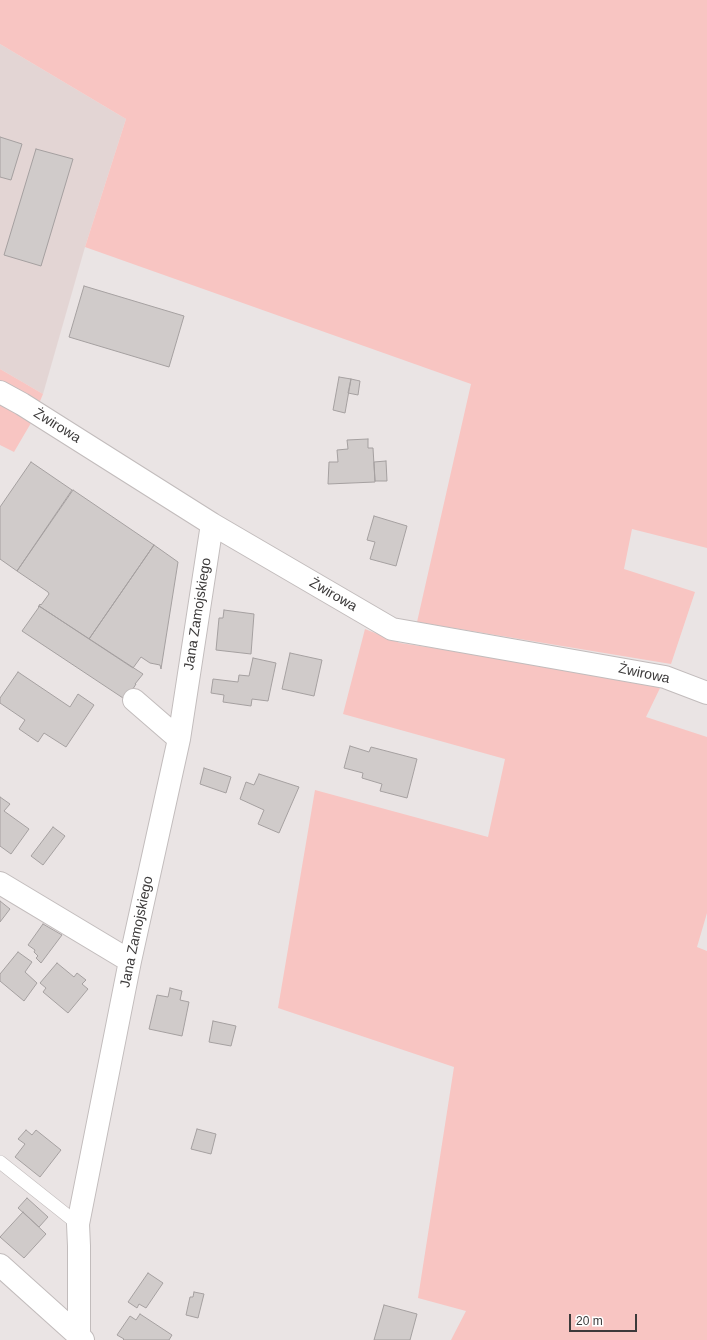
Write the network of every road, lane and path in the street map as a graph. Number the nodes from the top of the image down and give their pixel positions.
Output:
1 (0, 392) edge
2 (212, 524) junction
3 (707, 693) edge
4 (134, 700) dead end
5 (179, 740) junction
6 (0, 883) edge
7 (130, 961) junction
8 (0, 1162) edge
9 (78, 1224) junction
10 (0, 1265) edge
11 (81, 1338) edge

1 - 2 street, Żwirowa
2 - 3 street, Żwirowa
2 - 5 street, Jana Zamojskiego
4 - 5 street
5 - 7 street, Jana Zamojskiego
6 - 7 street
7 - 9 street, Jana Zamojskiego
8 - 9 lane
9 - 11 street, Jana Zamojskiego
10 - 11 street

